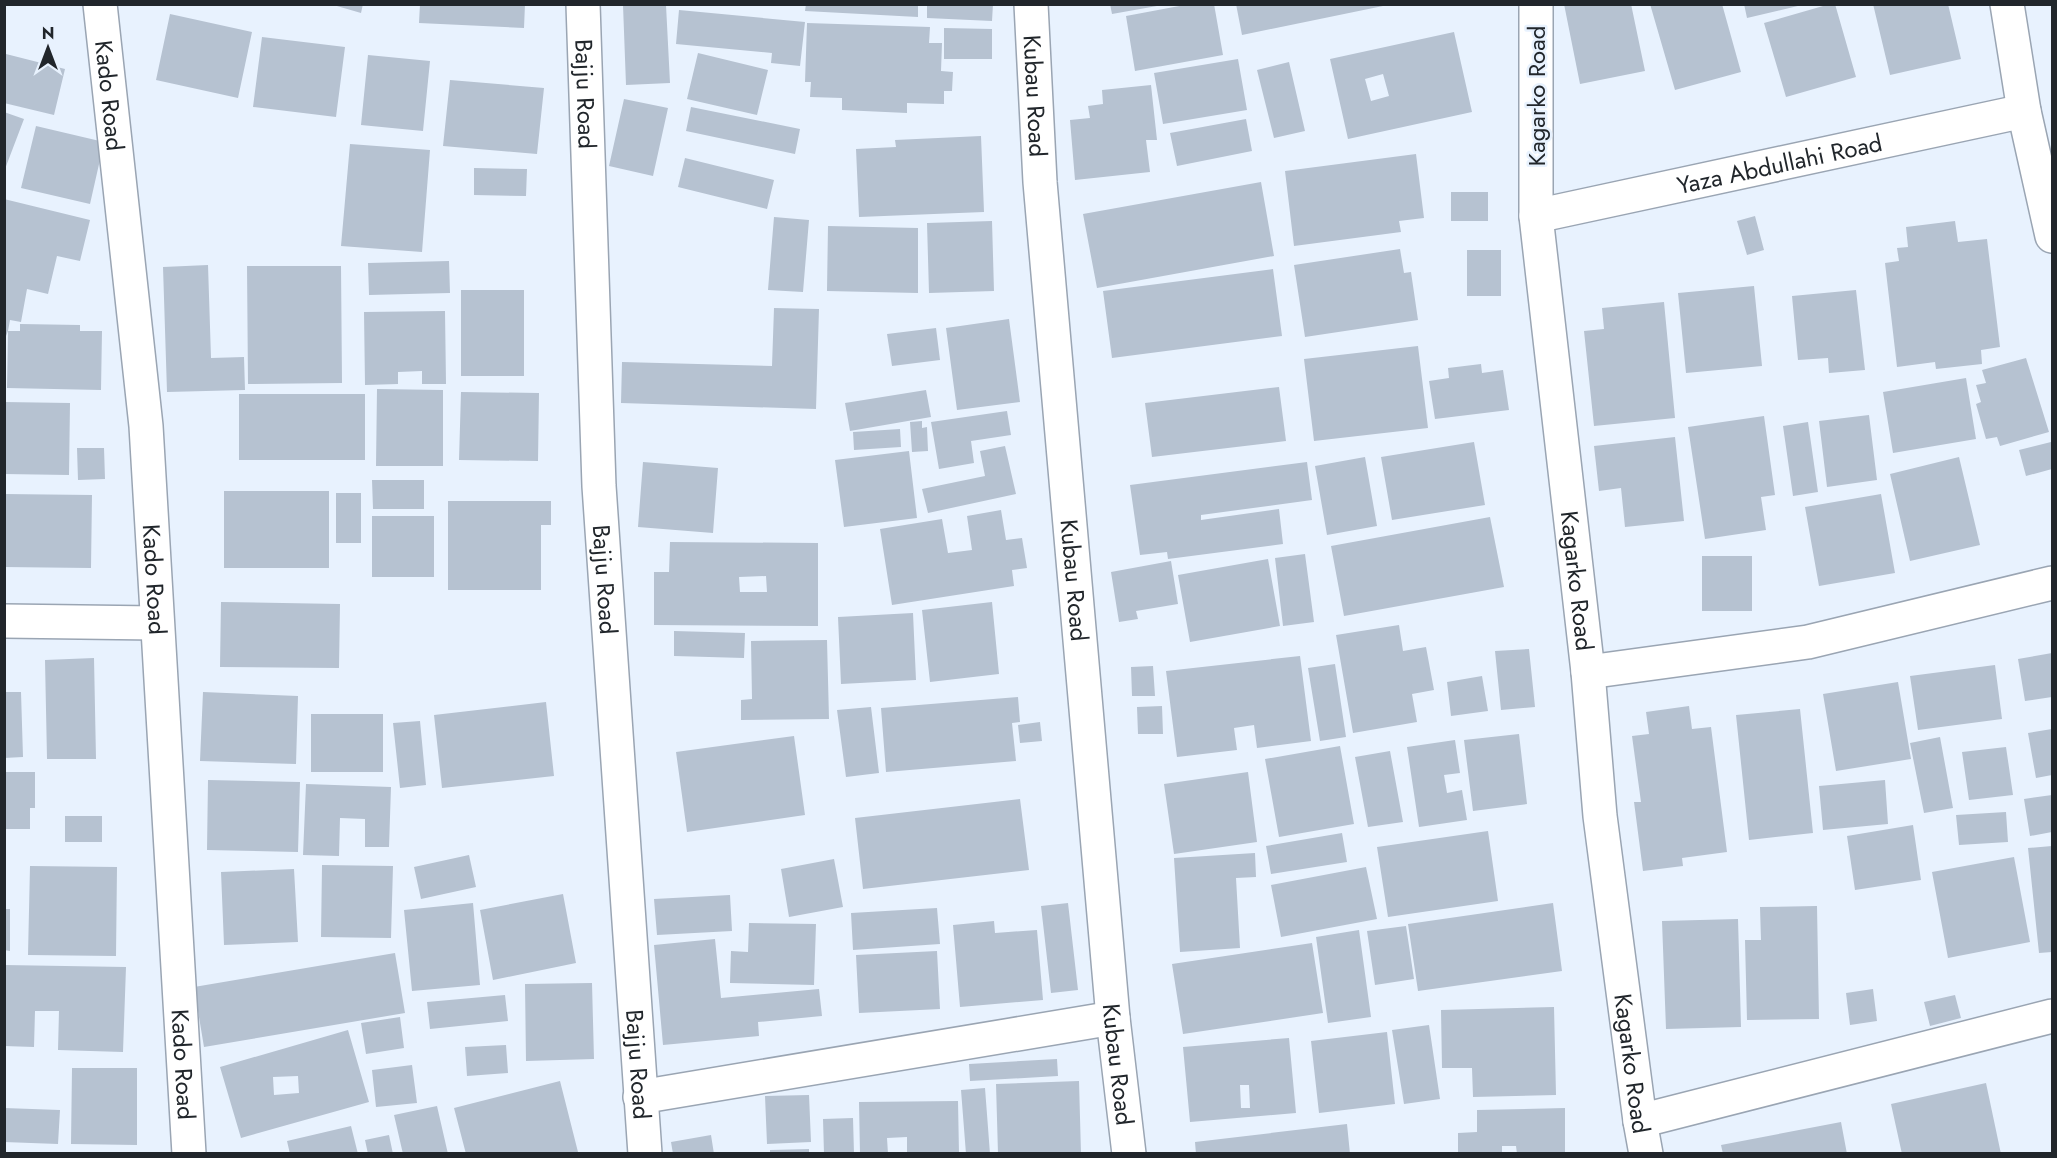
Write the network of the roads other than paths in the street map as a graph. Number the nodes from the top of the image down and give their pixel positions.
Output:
1 (100, 4) edge
2 (584, 4) edge
3 (1031, 4) edge
4 (1536, 4) edge
5 (2007, 4) edge
6 (2024, 111) junction
7 (1536, 216) junction
8 (2052, 236) edge
9 (2052, 583) edge
10 (4, 621) edge
11 (156, 623) junction
12 (1588, 672) junction
13 (2052, 1016) edge
14 (1113, 1018) junction
15 (640, 1097) junction
16 (1640, 1121) junction
17 (189, 1154) edge
18 (645, 1154) edge
19 (1128, 1154) edge
20 (1646, 1154) edge

1 - 11 street, Kado Road
2 - 15 street, Bajju Road
3 - 14 street, Kubau Road
4 - 7 street, Kagarko Road
5 - 6 street
6 - 7 street, Yaza Abdullahi Road
6 - 8 street
7 - 12 street, Kagarko Road
9 - 12 street
10 - 11 street
11 - 17 street, Kado Road
12 - 16 street, Kagarko Road
13 - 16 street
14 - 15 street
14 - 19 street, Kubau Road
15 - 18 street, Bajju Road
16 - 20 street, Kagarko Road

